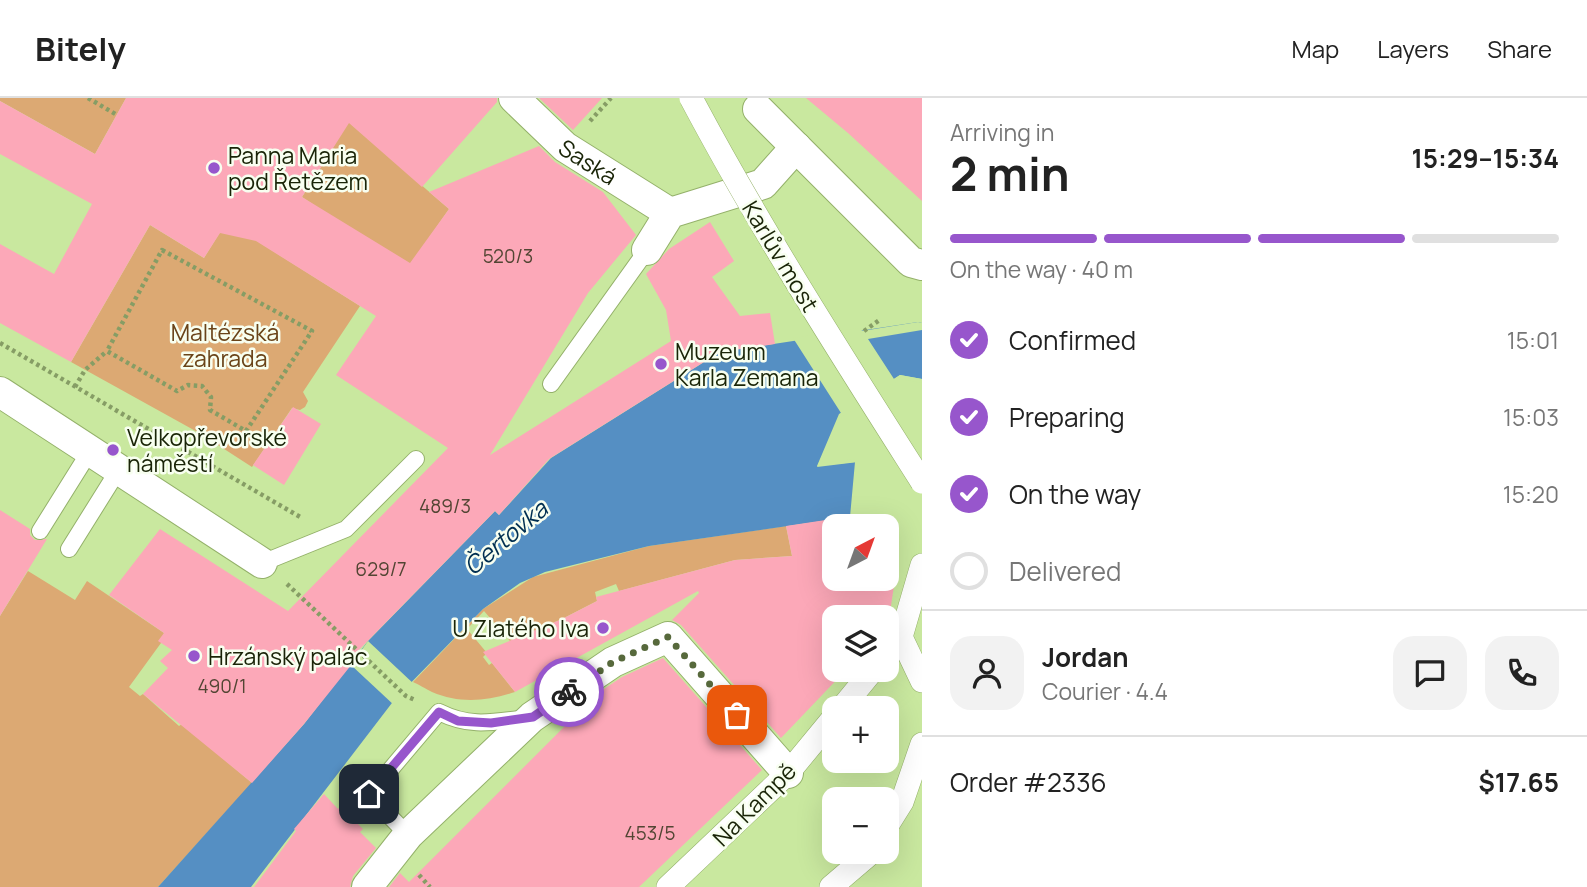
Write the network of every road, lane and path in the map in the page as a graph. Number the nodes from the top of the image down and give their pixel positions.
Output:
1 (88, 98) edge
2 (514, 98) edge
3 (611, 98) edge
4 (691, 98) edge
5 (758, 109) dead end
6 (117, 115) dead end
7 (588, 123) dead end
8 (796, 147) junction
9 (670, 213) junction
10 (647, 250) joint
11 (922, 265) edge
12 (881, 319) dead end
13 (864, 331) dead end
14 (0, 343) edge
15 (107, 351) junction
16 (551, 384) dead end
17 (75, 387) junction
18 (0, 392) edge
19 (90, 451) junction
20 (416, 459) dead end
21 (119, 469) junction
22 (922, 482) edge
23 (40, 531) dead end
24 (330, 535) junction
25 (69, 549) dead end
26 (262, 563) junction
27 (922, 565) edge
28 (289, 587) junction
29 (899, 631) edge
30 (899, 651) edge
31 (922, 681) edge
32 (863, 682) edge
33 (406, 696) dead end
34 (852, 696) edge
35 (533, 717) junction
36 (822, 732) edge
37 (922, 744) edge
38 (788, 773) junction
39 (899, 807) edge
40 (408, 835) junction
41 (858, 864) edge
42 (367, 887) edge
43 (668, 887) edge
44 (831, 887) edge

1 - 6 path
2 - 9 street, Saská
3 - 7 path
4 - 22 street, Karlův most, bridge
5 - 8 street
8 - 9 street
8 - 11 street
9 - 10 street
10 - 16 lane
12 - 13 path
14 - 17 path
15 - 15 path
15 - 17 path
17 - 24 path
18 - 19 street
19 - 21 street
19 - 23 lane
20 - 24 lane
21 - 25 lane
21 - 26 street
24 - 26 lane
24 - 28 path
26 - 28 path
27 - 29 street
28 - 33 path
30 - 31 street
32 - 34 street
35 - 38 street
35 - 40 street
35 - 40 lane
36 - 38 street, Na Kampě
37 - 39 street
38 - 43 street, Na Kampě
40 - 42 street
41 - 44 street

